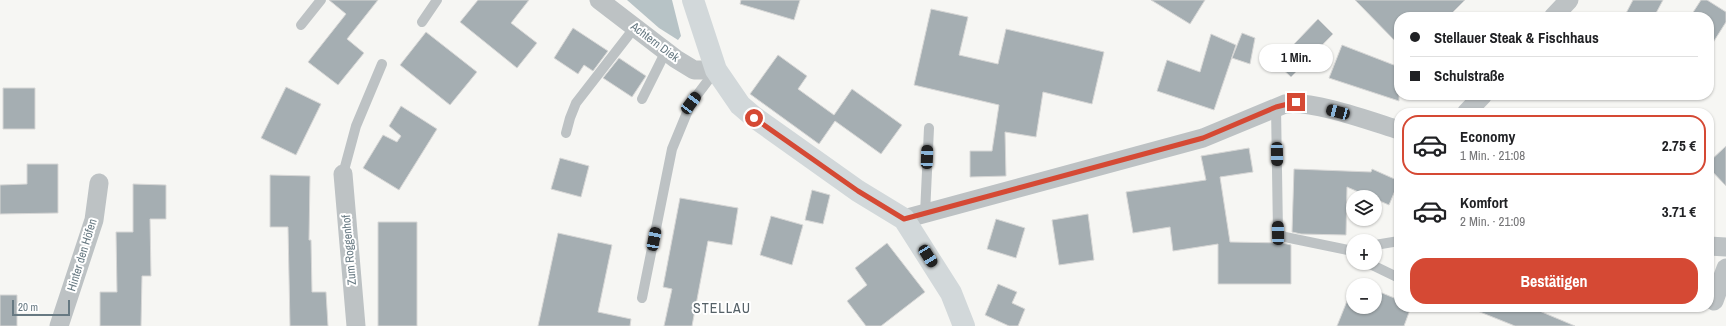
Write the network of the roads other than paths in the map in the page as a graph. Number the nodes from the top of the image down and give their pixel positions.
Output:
1 (321, 0) edge
2 (437, 0) edge
3 (599, 0) edge
4 (694, 0) edge
5 (1569, 0) edge
6 (1558, 12) edge
7 (422, 22) dead end
8 (301, 25) dead end
9 (635, 27) junction
10 (666, 51) junction
11 (382, 64) dead end
12 (716, 70) junction
13 (642, 99) dead end
14 (1478, 100) edge
15 (1276, 107) junction
16 (1471, 108) edge
17 (929, 128) dead end
18 (1394, 129) edge
19 (566, 133) dead end
20 (343, 174) joint
21 (99, 183) dead end
22 (925, 214) junction
23 (904, 219) junction
24 (1394, 242) edge
25 (1382, 245) edge
26 (1714, 246) edge
27 (1726, 247) edge
28 (1346, 250) edge
29 (1726, 268) edge
30 (1382, 270) edge
31 (1394, 276) edge
32 (642, 298) dead end
33 (1714, 301) dead end
34 (60, 326) edge
35 (356, 326) edge
36 (964, 326) edge

1 - 8 lane
2 - 7 lane
3 - 9 street, Achtern Diek
4 - 12 street
5 - 6 street
9 - 10 street, Achtern Diek
9 - 19 lane
10 - 12 street, Achtern Diek
10 - 13 lane
11 - 20 lane
12 - 23 street
12 - 32 lane
14 - 16 street
15 - 18 street
15 - 22 street
15 - 28 lane
17 - 22 lane
20 - 35 street, Zum Roggenhof
21 - 34 street, Hinter den Höfen
22 - 23 street
23 - 36 street
24 - 25 lane
26 - 27 street
29 - 33 street
30 - 31 lane

